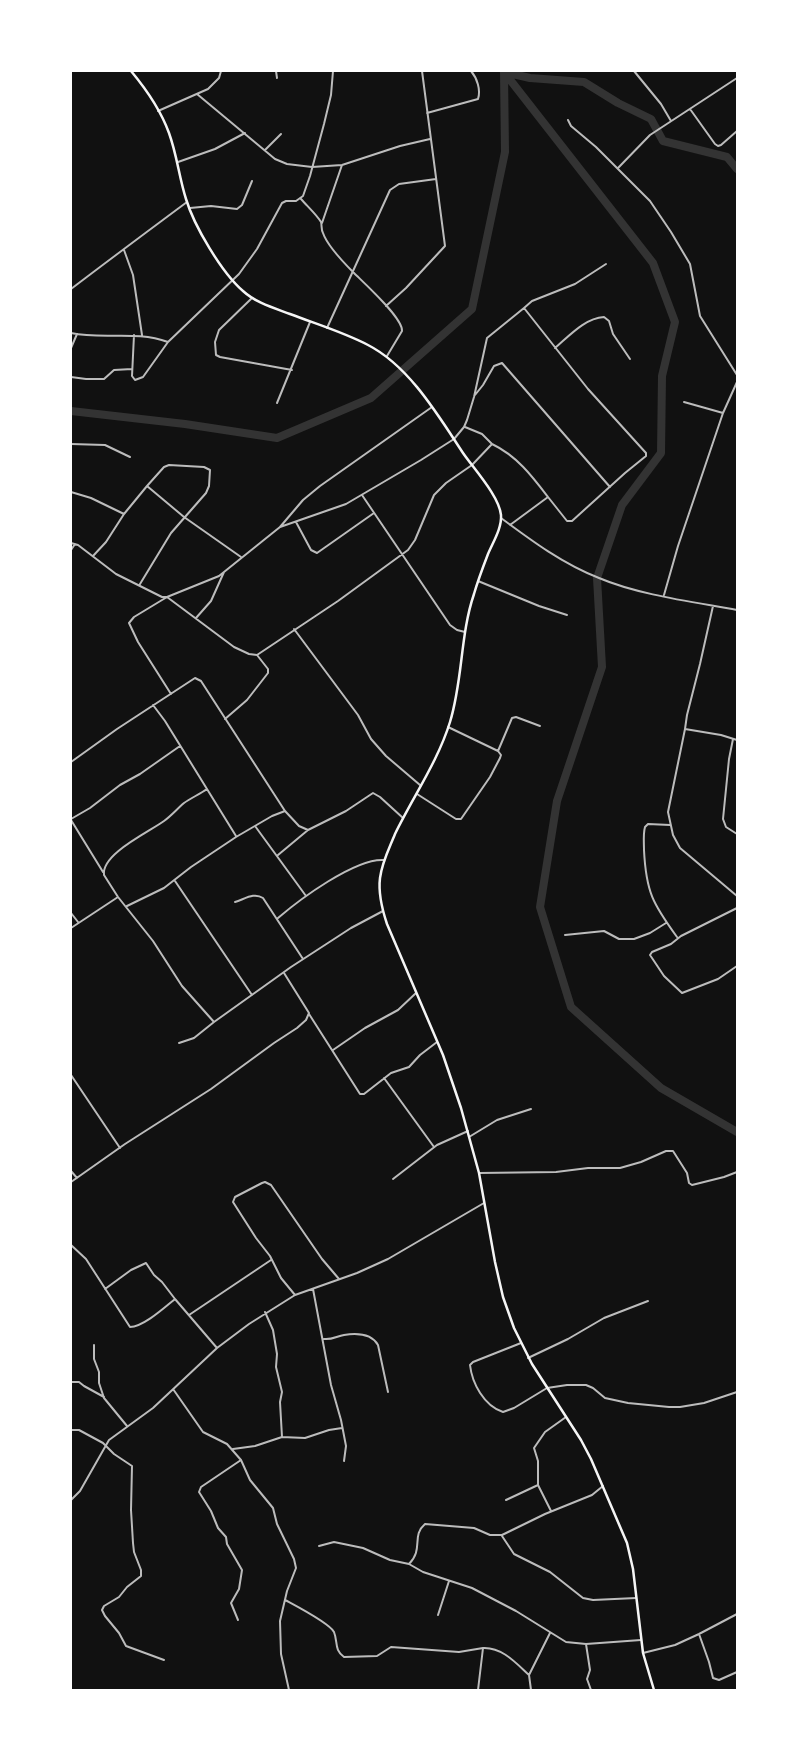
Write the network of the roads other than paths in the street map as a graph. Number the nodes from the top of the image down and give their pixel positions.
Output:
1 (131, 71) edge
2 (221, 71) edge
3 (276, 71) edge
4 (333, 71) edge
5 (422, 71) edge
6 (471, 71) edge
7 (634, 71) edge
8 (277, 78) dead end
9 (737, 78) edge
10 (197, 94) junction
11 (690, 110) junction
12 (158, 111) junction
13 (427, 113) junction
14 (568, 120) dead end
15 (671, 121) junction
16 (737, 132) edge
17 (245, 133) junction
18 (281, 134) dead end
19 (430, 139) junction
20 (264, 150) junction
21 (178, 162) junction
22 (342, 165) junction
23 (312, 166) junction
24 (618, 168) junction
25 (436, 178) junction
26 (252, 181) dead end
27 (301, 199) junction
28 (187, 202) junction
29 (189, 208) junction
30 (322, 223) junction
31 (124, 250) junction
32 (606, 264) dead end
33 (352, 272) junction
34 (233, 280) junction
35 (71, 289) edge
36 (252, 298) junction
37 (386, 306) junction
38 (524, 308) junction
39 (310, 322) junction
40 (327, 328) junction
41 (71, 333) edge
42 (77, 334) junction
43 (134, 335) junction
44 (142, 335) junction
45 (168, 342) junction
46 (71, 348) edge
47 (554, 348) junction
48 (387, 356) junction
49 (630, 359) dead end
50 (132, 369) junction
51 (292, 370) junction
52 (737, 375) edge
53 (71, 377) edge
54 (737, 382) edge
55 (474, 397) junction
56 (684, 402) dead end
57 (277, 403) dead end
58 (432, 407) junction
59 (723, 412) junction
60 (464, 427) junction
61 (454, 439) junction
62 (71, 444) edge
63 (492, 444) junction
64 (130, 457) dead end
65 (472, 465) junction
66 (147, 486) junction
67 (610, 487) junction
68 (71, 492) edge
69 (362, 495) junction
70 (548, 497) junction
71 (374, 513) junction
72 (124, 514) junction
73 (184, 517) junction
74 (501, 518) junction
75 (296, 522) junction
76 (510, 525) junction
77 (280, 527) junction
78 (71, 543) edge
79 (75, 544) junction
80 (71, 550) edge
81 (403, 553) junction
82 (93, 556) junction
83 (241, 557) junction
84 (224, 572) junction
85 (478, 581) junction
86 (139, 585) junction
87 (664, 596) junction
88 (167, 597) junction
89 (713, 606) junction
90 (737, 610) edge
91 (567, 615) dead end
92 (196, 618) junction
93 (294, 629) junction
94 (465, 632) junction
95 (257, 655) junction
96 (171, 694) junction
97 (153, 705) junction
98 (225, 720) junction
99 (540, 726) dead end
100 (448, 727) junction
101 (685, 729) junction
102 (735, 739) edge
103 (180, 746) junction
104 (498, 752) junction
105 (71, 762) edge
106 (420, 785) junction
107 (207, 789) junction
108 (416, 793) junction
109 (285, 811) junction
110 (403, 818) junction
111 (71, 819) edge
112 (670, 825) junction
113 (256, 826) junction
114 (308, 830) junction
115 (737, 834) edge
116 (236, 837) junction
117 (278, 855) junction
118 (384, 860) junction
119 (103, 872) junction
120 (174, 880) junction
121 (306, 896) junction
122 (737, 896) edge
123 (118, 897) junction
124 (235, 902) dead end
125 (126, 906) junction
126 (737, 908) edge
127 (383, 910) junction
128 (71, 913) edge
129 (278, 918) junction
130 (78, 922) junction
131 (666, 922) junction
132 (71, 928) edge
133 (565, 935) dead end
134 (678, 938) junction
135 (303, 959) junction
136 (737, 966) edge
137 (284, 973) junction
138 (416, 993) junction
139 (252, 994) junction
140 (308, 1013) junction
141 (214, 1022) junction
142 (437, 1042) junction
143 (179, 1043) dead end
144 (333, 1050) junction
145 (71, 1074) edge
146 (384, 1078) junction
147 (531, 1109) dead end
148 (468, 1131) junction
149 (469, 1137) junction
150 (434, 1147) junction
151 (120, 1148) junction
152 (71, 1171) edge
153 (737, 1172) edge
154 (479, 1173) junction
155 (77, 1178) junction
156 (393, 1179) dead end
157 (71, 1182) edge
158 (484, 1204) junction
159 (71, 1245) edge
160 (272, 1260) junction
161 (339, 1279) junction
162 (104, 1289) junction
163 (313, 1289) junction
164 (296, 1295) junction
165 (175, 1299) junction
166 (648, 1301) dead end
167 (265, 1312) junction
168 (189, 1315) junction
169 (323, 1339) junction
170 (520, 1343) junction
171 (94, 1345) dead end
172 (217, 1348) junction
173 (528, 1358) junction
174 (71, 1382) edge
175 (547, 1388) junction
176 (173, 1389) junction
177 (388, 1392) dead end
178 (737, 1392) edge
179 (104, 1398) junction
180 (566, 1417) junction
181 (127, 1426) junction
182 (342, 1428) junction
183 (71, 1430) edge
184 (282, 1437) junction
185 (106, 1445) junction
186 (232, 1449) junction
187 (240, 1460) junction
188 (344, 1461) dead end
189 (538, 1485) junction
190 (603, 1486) junction
191 (71, 1500) edge
192 (506, 1500) dead end
193 (551, 1512) junction
194 (502, 1535) junction
195 (319, 1546) dead end
196 (409, 1564) junction
197 (449, 1581) junction
198 (636, 1598) junction
199 (285, 1600) junction
200 (737, 1614) edge
201 (438, 1615) dead end
202 (238, 1620) dead end
203 (550, 1634) junction
204 (699, 1634) junction
205 (641, 1640) junction
206 (586, 1644) junction
207 (483, 1648) junction
208 (643, 1654) junction
209 (164, 1660) dead end
210 (737, 1672) edge
211 (529, 1675) junction
212 (289, 1690) edge
213 (478, 1690) edge
214 (531, 1690) edge
215 (591, 1690) edge
216 (654, 1690) edge

1 - 12 main road
2 - 10 street
3 - 8 street
4 - 23 street
5 - 13 street
6 - 13 street
7 - 15 street
9 - 11 street
10 - 12 street
10 - 17 street
11 - 15 street
11 - 16 street
12 - 21 main road
13 - 19 street
14 - 24 street
15 - 24 street
17 - 20 street
17 - 21 street
18 - 20 street
19 - 22 street
19 - 25 street
20 - 23 street
21 - 28 main road
22 - 23 street
22 - 30 street
23 - 27 street
24 - 52 street
25 - 33 street
25 - 37 street
26 - 29 street
27 - 30 street
27 - 34 street
28 - 29 main road
28 - 31 street
29 - 34 main road
30 - 33 street
31 - 35 street
31 - 44 street
32 - 38 street
33 - 37 street
33 - 40 street
34 - 36 main road
34 - 45 street
36 - 39 main road
36 - 51 street
37 - 48 street
38 - 47 street
38 - 55 street
39 - 40 main road
39 - 51 street
40 - 48 main road
41 - 42 street
42 - 43 street
42 - 46 street
43 - 44 street
43 - 50 street
44 - 45 street
45 - 50 street
47 - 49 street
47 - 67 street
48 - 58 main road
50 - 53 street
51 - 57 street
54 - 59 street
55 - 60 street
55 - 67 street
56 - 59 street
58 - 61 main road
58 - 77 street
59 - 87 street
60 - 61 street
60 - 63 street
61 - 65 main road
61 - 69 street
62 - 64 street
63 - 65 street
63 - 70 street
65 - 74 main road
65 - 81 street
66 - 72 street
66 - 73 street
66 - 73 street
67 - 70 street
68 - 72 street
69 - 71 street
69 - 75 street
70 - 76 street
71 - 75 street
71 - 81 street
72 - 82 street
73 - 83 street
73 - 86 street
74 - 76 street
74 - 85 main road
75 - 77 street
76 - 87 street
77 - 83 street
78 - 79 street
79 - 80 street
79 - 82 street
81 - 93 street
81 - 94 street
82 - 86 street
83 - 84 street
84 - 88 street
84 - 92 street
85 - 91 street
85 - 94 main road
86 - 88 street
87 - 89 street
88 - 92 street
88 - 96 street
89 - 90 street
89 - 101 street
92 - 95 street
93 - 95 street
93 - 106 street
94 - 100 main road
95 - 98 street
96 - 97 street
96 - 98 street
97 - 103 street
97 - 105 street
98 - 109 street
99 - 104 street
100 - 104 street
100 - 106 main road
101 - 102 street
101 - 112 street
102 - 115 street
103 - 107 street
103 - 111 street
104 - 108 street
106 - 108 main road
107 - 116 street
107 - 119 street
108 - 110 main road
109 - 113 street
109 - 114 street
110 - 114 street
110 - 118 main road
111 - 119 street
112 - 122 street
112 - 131 street
113 - 116 street
113 - 117 street
114 - 117 street
116 - 120 street
117 - 121 street
118 - 121 street
118 - 127 main road
119 - 123 street
120 - 125 street
120 - 139 street
121 - 129 street
123 - 125 street
123 - 130 street
124 - 129 street
125 - 141 street
126 - 134 street
127 - 135 street
127 - 138 main road
128 - 130 street
129 - 135 street
130 - 132 street
131 - 133 street
131 - 134 street
134 - 136 street
135 - 137 street
137 - 139 street
137 - 140 street
138 - 142 main road
138 - 144 street
139 - 141 street
140 - 144 street
140 - 151 street
141 - 143 street
142 - 146 street
142 - 148 main road
144 - 146 street
145 - 151 street
146 - 150 street
147 - 149 street
148 - 149 main road
148 - 150 street
149 - 154 main road
150 - 156 street
151 - 155 street
152 - 155 street
153 - 154 street
154 - 158 main road
155 - 157 street
158 - 161 street
158 - 170 main road
159 - 162 street
160 - 161 street
160 - 164 street
160 - 168 street
161 - 163 street
162 - 165 street
162 - 165 street
163 - 164 street
163 - 169 street
164 - 167 street
165 - 168 street
166 - 173 street
167 - 172 street
167 - 184 street
168 - 172 street
169 - 177 street
169 - 182 street
170 - 173 main road
170 - 175 street
171 - 179 street
172 - 176 street
173 - 175 main road
174 - 179 street
175 - 178 street
175 - 180 main road
176 - 181 street
176 - 186 street
179 - 181 street
180 - 189 street
180 - 190 main road
181 - 185 street
182 - 184 street
182 - 188 street
183 - 185 street
184 - 186 street
185 - 191 street
185 - 209 street
186 - 187 street
187 - 199 street
187 - 202 street
189 - 192 street
189 - 193 street
190 - 193 street
190 - 198 main road
193 - 194 street
194 - 196 street
194 - 198 street
195 - 196 street
196 - 197 street
197 - 201 street
197 - 203 street
198 - 205 main road
199 - 207 street
199 - 212 street
200 - 204 street
203 - 206 street
203 - 211 street
204 - 208 street
204 - 210 street
205 - 206 street
205 - 208 main road
206 - 215 street
207 - 211 street
207 - 213 street
208 - 216 main road
211 - 214 street

